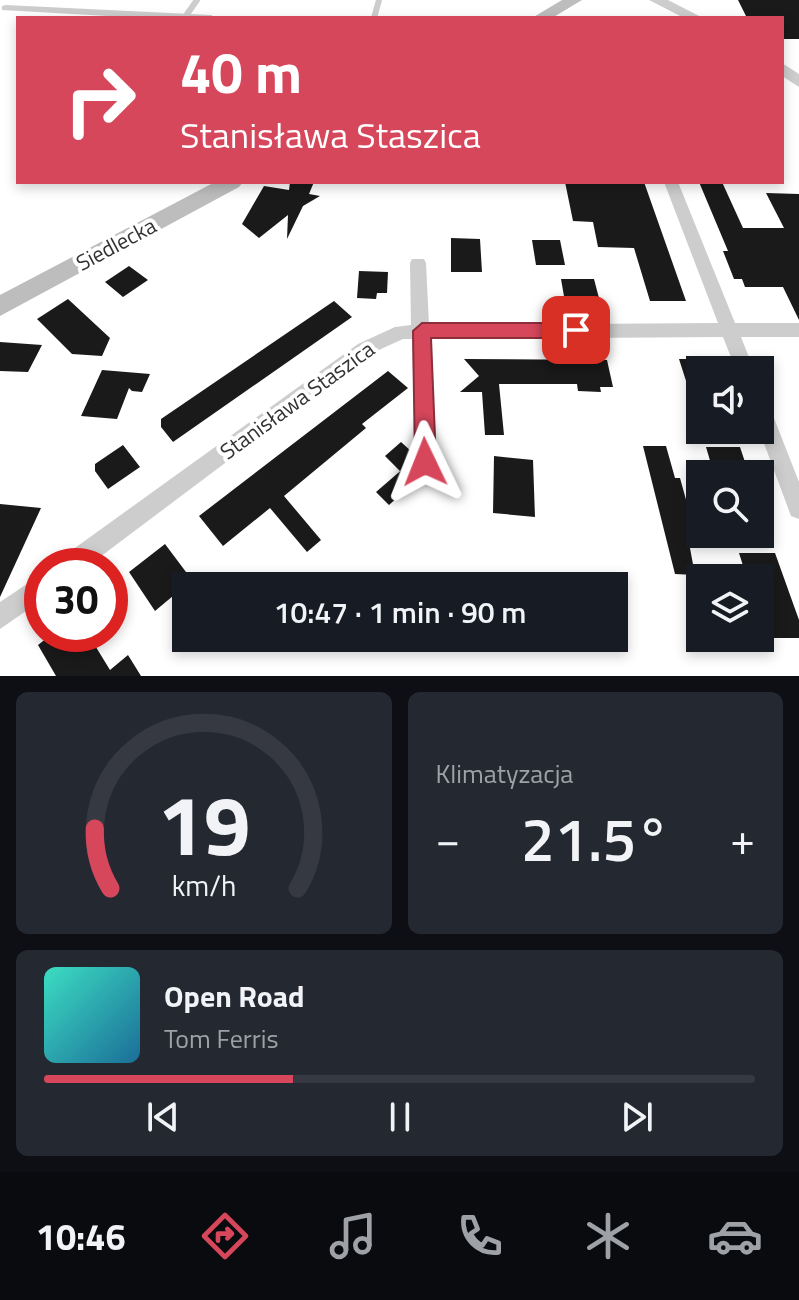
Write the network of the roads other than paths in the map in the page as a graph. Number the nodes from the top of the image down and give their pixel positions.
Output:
1 (574, 0) edge
2 (656, 0) edge
3 (7, 7) edge
4 (167, 16) edge
5 (544, 16) edge
6 (692, 16) edge
7 (228, 184) edge
8 (672, 184) edge
9 (418, 263) dead end
10 (0, 306) edge
11 (730, 330) junction
12 (799, 330) edge
13 (422, 331) junction
14 (740, 356) edge
15 (774, 444) edge
16 (425, 462) dead end
17 (799, 509) edge
18 (93, 548) edge
19 (24, 599) edge
20 (0, 617) edge

1 - 5 main road
2 - 6 street
3 - 4 street
7 - 10 main road, Siedlecka
8 - 11 street
9 - 13 street
11 - 12 street, Stanisława Staszica
11 - 13 street, Stanisława Staszica
11 - 14 street
13 - 16 street
13 - 18 street, Stanisława Staszica
15 - 17 street
19 - 20 street

